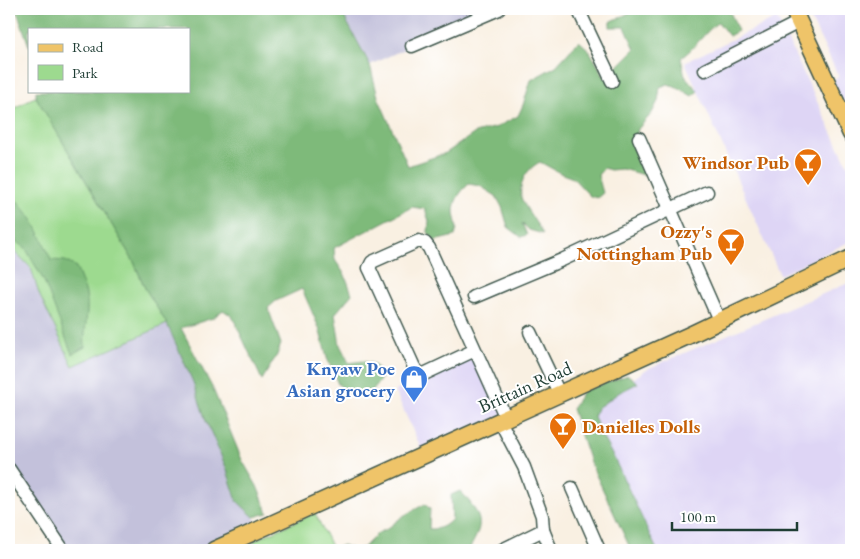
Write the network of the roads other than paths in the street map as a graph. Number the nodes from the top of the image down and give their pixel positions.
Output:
1 (499, 9) edge
2 (578, 9) edge
3 (796, 16) edge
4 (412, 46) dead end
5 (706, 70) dead end
6 (612, 81) dead end
7 (851, 134) edge
8 (639, 138) dead end
9 (707, 192) dead end
10 (670, 209) junction
11 (851, 258) edge
12 (474, 297) dead end
13 (719, 320) junction
14 (530, 332) dead end
15 (475, 350) junction
16 (559, 393) junction
17 (503, 419) junction
18 (9, 469) edge
19 (572, 488) dead end
20 (543, 530) junction
21 (64, 550) edge
22 (214, 550) edge
23 (502, 550) edge
24 (551, 550) edge
25 (598, 550) edge

1 - 4 street
2 - 6 street
3 - 5 street
3 - 7 main road
8 - 10 street
9 - 10 street
10 - 12 street
10 - 13 street
11 - 13 main road, Brittain Road
13 - 16 main road, Brittain Road
14 - 16 street
15 - 15 street
15 - 17 street
16 - 17 main road, Brittain Road
17 - 20 street
17 - 22 main road, Brittain Road
18 - 21 street
19 - 25 street
20 - 23 street
20 - 24 street

